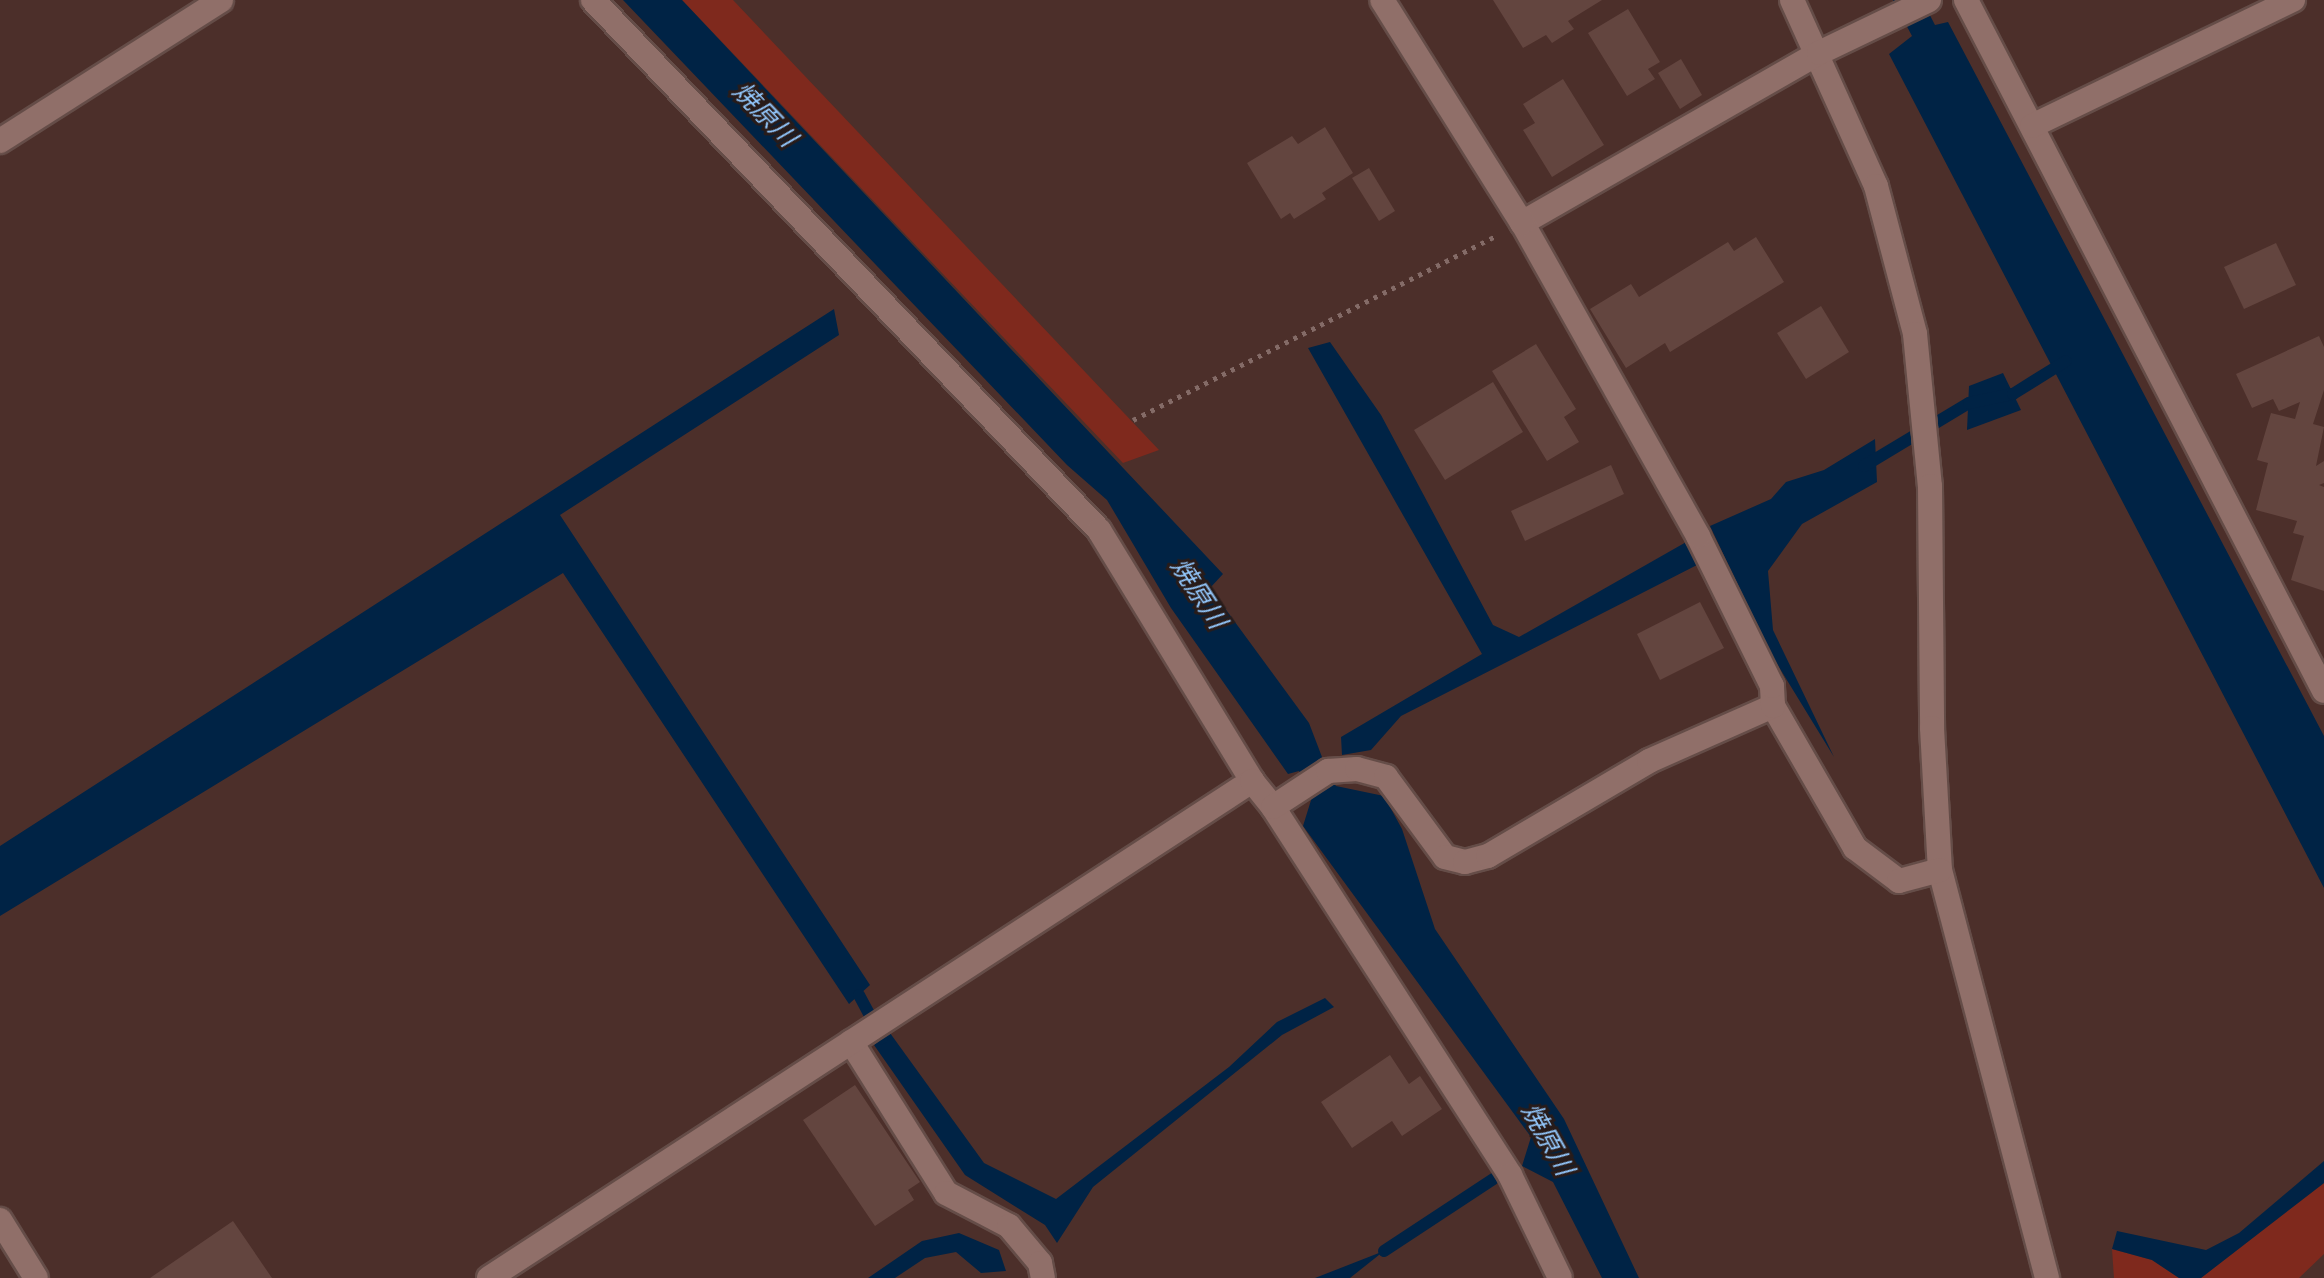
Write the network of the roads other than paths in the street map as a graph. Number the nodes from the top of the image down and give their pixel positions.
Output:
1 (221, 0) edge
2 (593, 0) edge
3 (1382, 0) edge
4 (1792, 0) edge
5 (1929, 0) edge
6 (1966, 0) edge
7 (2293, 0) edge
8 (1819, 53) junction
9 (2032, 126) junction
10 (0, 141) edge
11 (1522, 223) junction
12 (2324, 691) edge
13 (1773, 706) junction
14 (1252, 781) junction
15 (1273, 807) junction
16 (1940, 870) junction
17 (851, 1042) junction
18 (0, 1220) edge
19 (36, 1278) edge
20 (489, 1278) edge
21 (1043, 1278) edge
22 (1560, 1278) edge
23 (2047, 1278) edge

1 - 10 street
2 - 14 street
3 - 11 street
4 - 8 street
5 - 8 street
6 - 9 street
7 - 9 street
8 - 11 street
8 - 16 street
9 - 12 street
11 - 13 street
13 - 15 street
13 - 16 street
14 - 15 street
14 - 17 street
15 - 22 street
16 - 23 street
17 - 20 street
17 - 21 street
18 - 19 street

